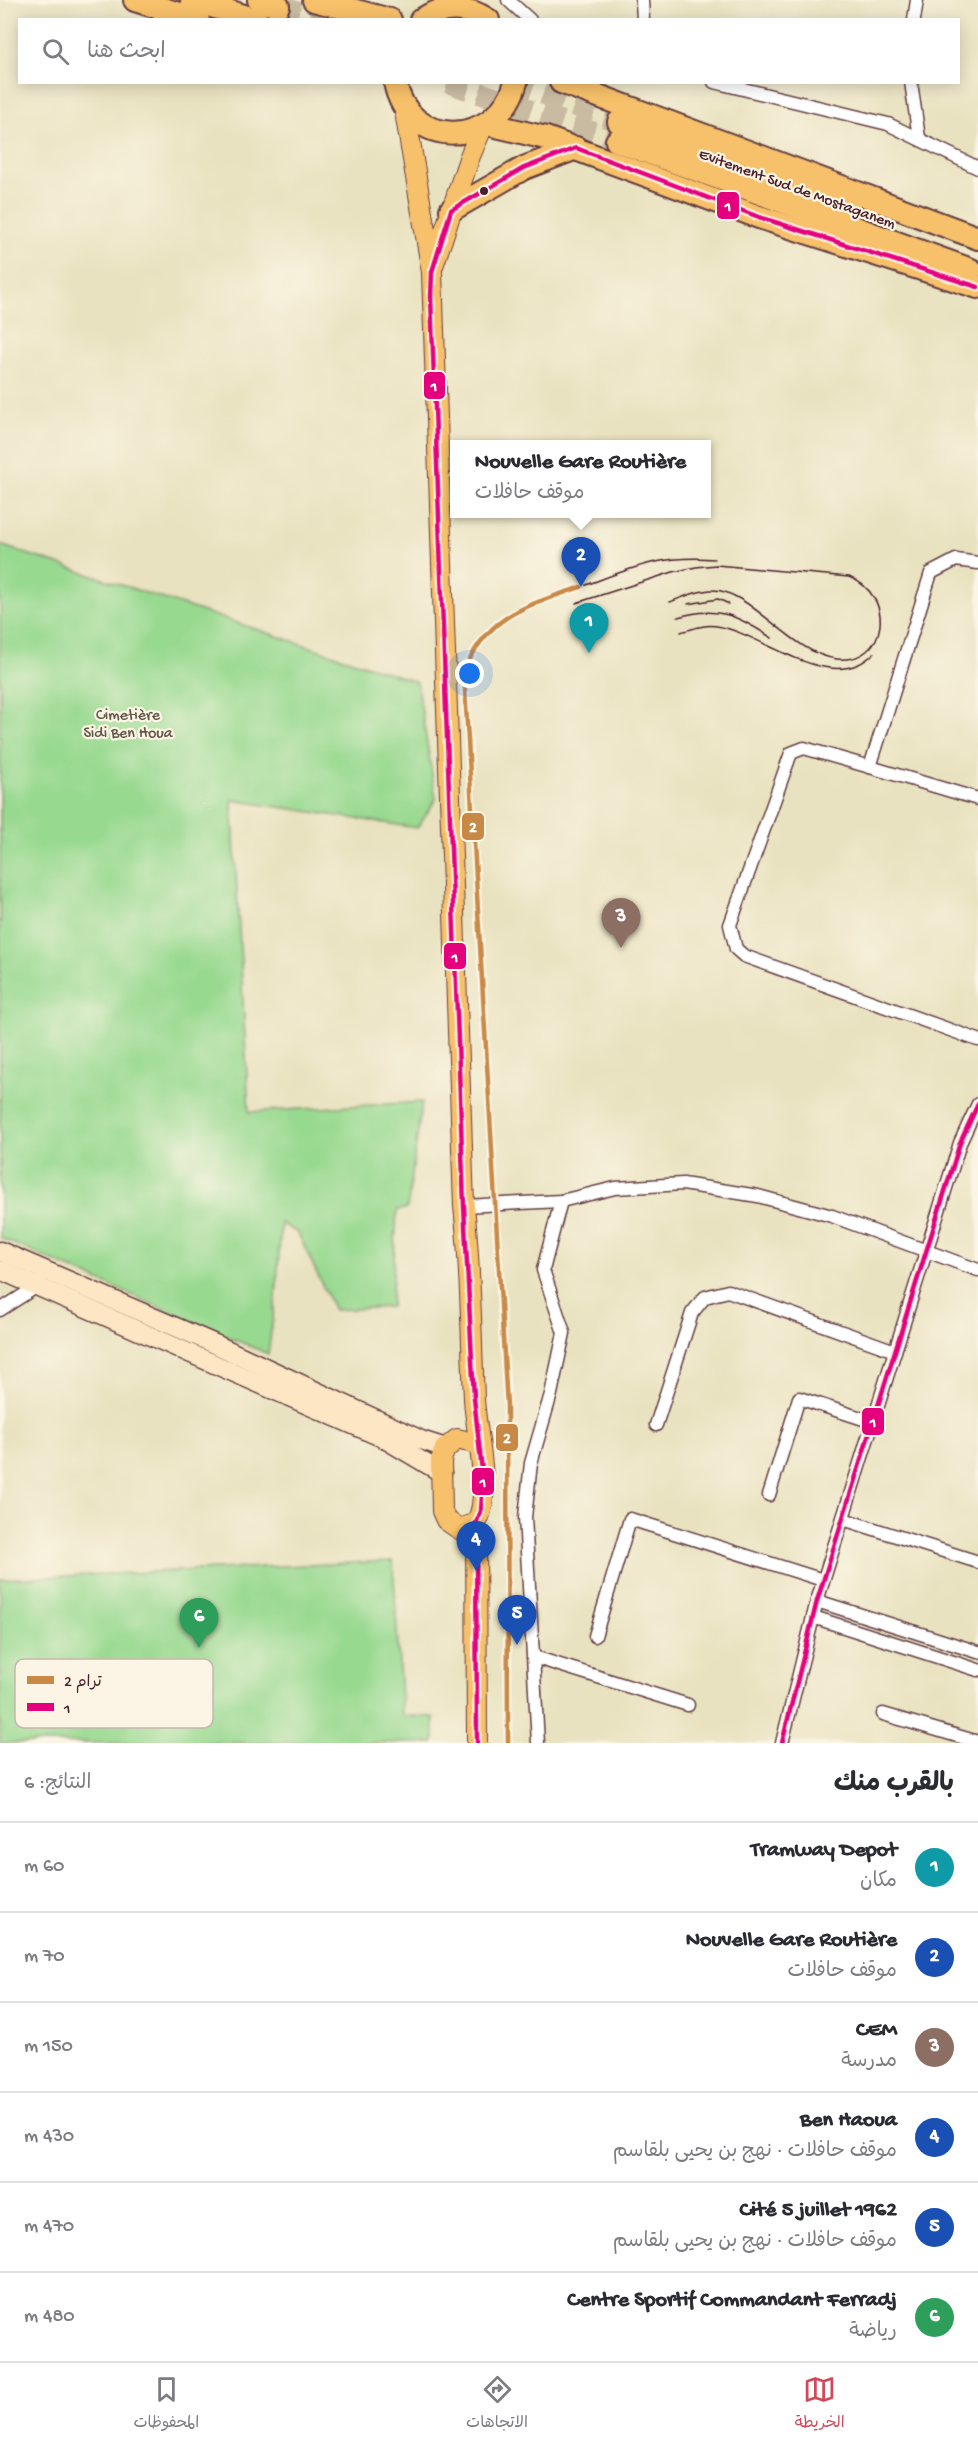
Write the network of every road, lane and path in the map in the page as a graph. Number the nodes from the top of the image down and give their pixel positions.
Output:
1 (135, 0) edge
2 (192, 0) edge
3 (314, 0) edge
4 (508, 0) edge
5 (642, 0) edge
6 (917, 0) edge
7 (429, 11) edge
8 (483, 11) edge
9 (192, 18) edge
10 (250, 18) edge
11 (382, 18) edge
12 (528, 18) edge
13 (643, 18) edge
14 (914, 18) edge
15 (379, 84) edge
16 (515, 84) edge
17 (566, 84) edge
18 (722, 84) edge
19 (911, 84) edge
20 (398, 94) edge
21 (485, 126) junction
22 (919, 138) junction
23 (576, 148) junction
24 (978, 168) edge
25 (451, 210) junction
26 (978, 238) edge
27 (978, 250) edge
28 (432, 272) junction
29 (978, 272) edge
30 (978, 287) edge
31 (978, 563) edge
32 (870, 767) junction
33 (978, 799) edge
34 (978, 1040) edge
35 (978, 1104) edge
36 (561, 1201) junction
37 (464, 1206) junction
38 (0, 1251) edge
39 (926, 1252) junction
40 (0, 1270) edge
41 (978, 1270) edge
42 (47, 1272) junction
43 (36, 1287) junction
44 (0, 1310) edge
45 (895, 1351) junction
46 (474, 1400) junction
47 (873, 1422) junction
48 (656, 1425) dead end
49 (452, 1444) junction
50 (478, 1444) junction
51 (441, 1473) junction
52 (769, 1495) dead end
53 (843, 1519) junction
54 (476, 1523) junction
55 (452, 1526) junction
56 (476, 1557) junction
57 (978, 1562) edge
58 (823, 1580) junction
59 (817, 1601) junction
60 (813, 1617) junction
61 (595, 1636) dead end
62 (978, 1652) edge
63 (534, 1657) junction
64 (978, 1670) edge
65 (688, 1705) dead end
66 (883, 1714) dead end
67 (947, 1738) edge
68 (539, 1742) edge
69 (978, 1742) edge
70 (477, 1743) edge
71 (782, 1743) edge

1 - 9 highway
2 - 10 highway
3 - 11 highway
4 - 12 street
5 - 13 street
6 - 14 street
7 - 8 highway
15 - 20 highway
16 - 21 highway
17 - 26 highway
18 - 22 street
19 - 22 street
20 - 21 highway
20 - 28 main road
21 - 23 highway
21 - 25 main road
22 - 24 street
23 - 25 highway
23 - 30 highway
25 - 28 main road
27 - 29 highway, Evitement Sud de Mostaganem
28 - 37 main road
31 - 32 street
32 - 33 street
32 - 34 street
35 - 39 street
36 - 37 street
36 - 39 street
36 - 63 street
37 - 46 main road
38 - 42 main road
39 - 41 street
39 - 45 street
40 - 43 main road
42 - 43 street
42 - 49 main road
43 - 44 street
43 - 51 main road
45 - 47 street
45 - 48 street
46 - 49 main road
46 - 50 main road
47 - 52 street
47 - 53 street
49 - 50 main road
49 - 51 main road
50 - 54 main road
51 - 55 main road
53 - 57 street
53 - 58 street
54 - 55 main road
54 - 56 main road
55 - 56 main road
56 - 70 main road
58 - 59 street
58 - 61 street
59 - 60 street
59 - 62 street
60 - 64 street
60 - 71 street
63 - 65 street
63 - 68 street
66 - 67 street
67 - 69 street

